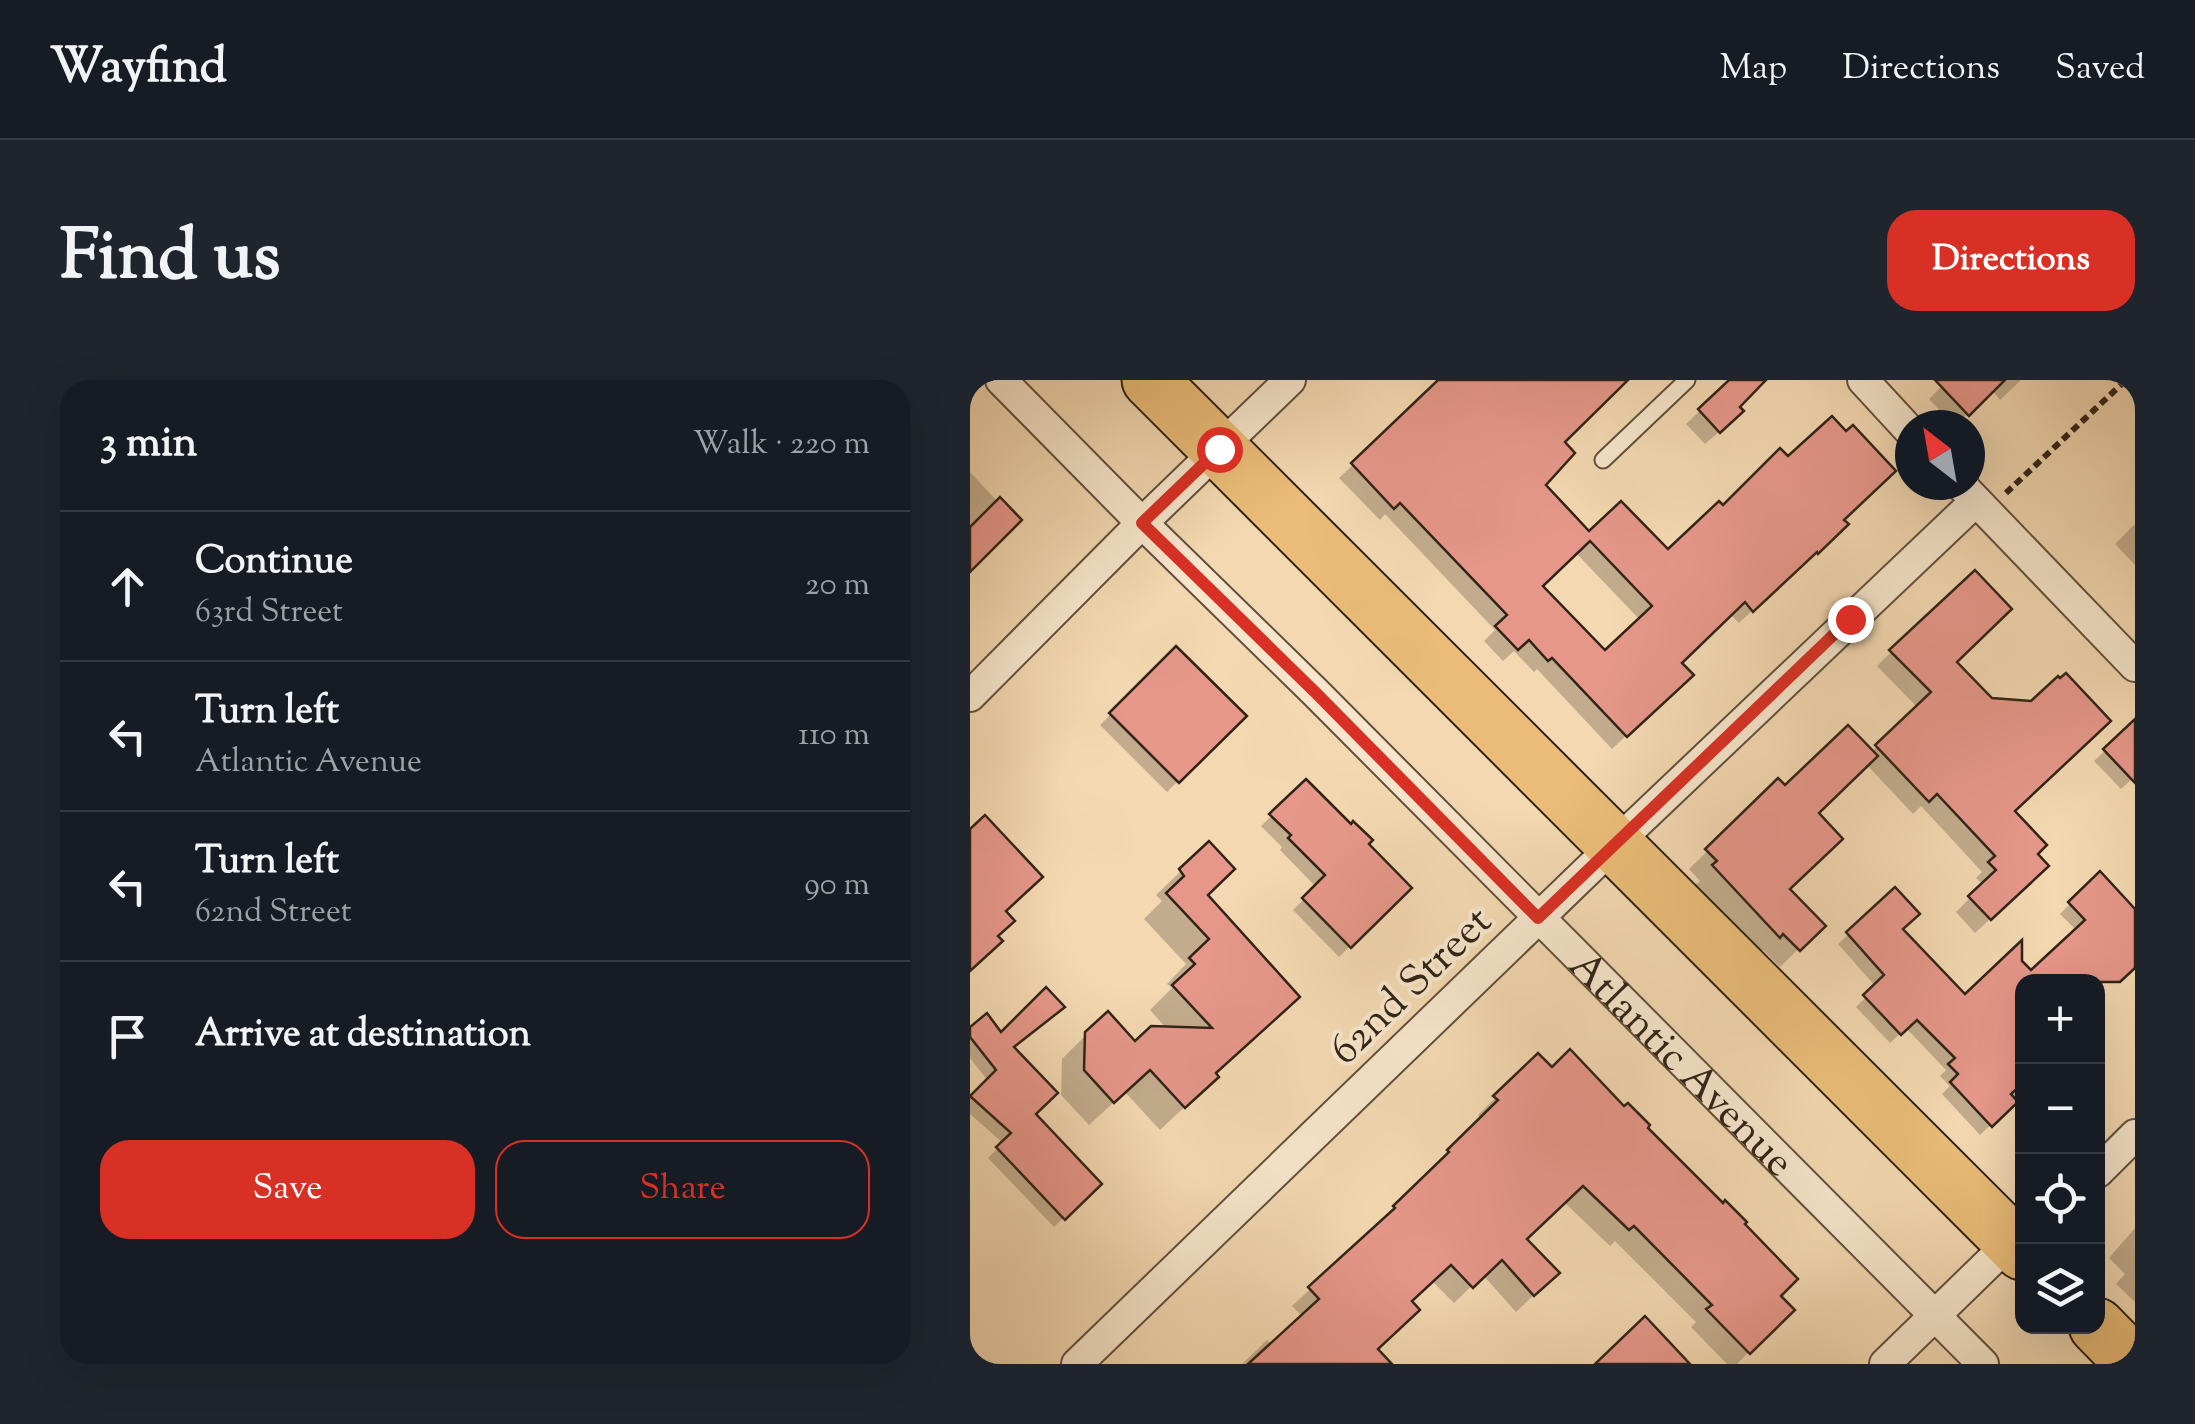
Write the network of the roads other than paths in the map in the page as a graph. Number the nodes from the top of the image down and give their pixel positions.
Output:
1 (1001, 380) edge
2 (1150, 380) edge
3 (1290, 380) edge
4 (1687, 380) edge
5 (1863, 380) edge
6 (1895, 414) edge
7 (1219, 449) junction
8 (1602, 460) dead end
9 (1974, 500) edge
10 (1976, 500) edge
11 (1142, 523) junction
12 (2135, 666) edge
13 (970, 696) edge
14 (1614, 845) junction
15 (1538, 918) junction
16 (2135, 1135) edge
17 (2105, 1165) edge
18 (2015, 1239) edge
19 (2018, 1244) edge
20 (1934, 1316) junction
21 (2105, 1334) edge
22 (1077, 1364) edge
23 (1885, 1364) edge
24 (1983, 1364) edge
25 (2134, 1364) edge

1 - 11 street, Atlantic Avenue
2 - 7 highway
3 - 7 street
4 - 8 lane
5 - 6 street
7 - 11 street
7 - 14 highway
9 - 14 street, 62nd Street
10 - 12 street
11 - 13 street
11 - 15 street, Atlantic Avenue
14 - 15 street, 62nd Street
14 - 18 highway
15 - 20 street, Atlantic Avenue
15 - 22 street, 62nd Street
16 - 17 street
19 - 20 street
20 - 23 street
20 - 24 street, Atlantic Avenue
21 - 25 highway

